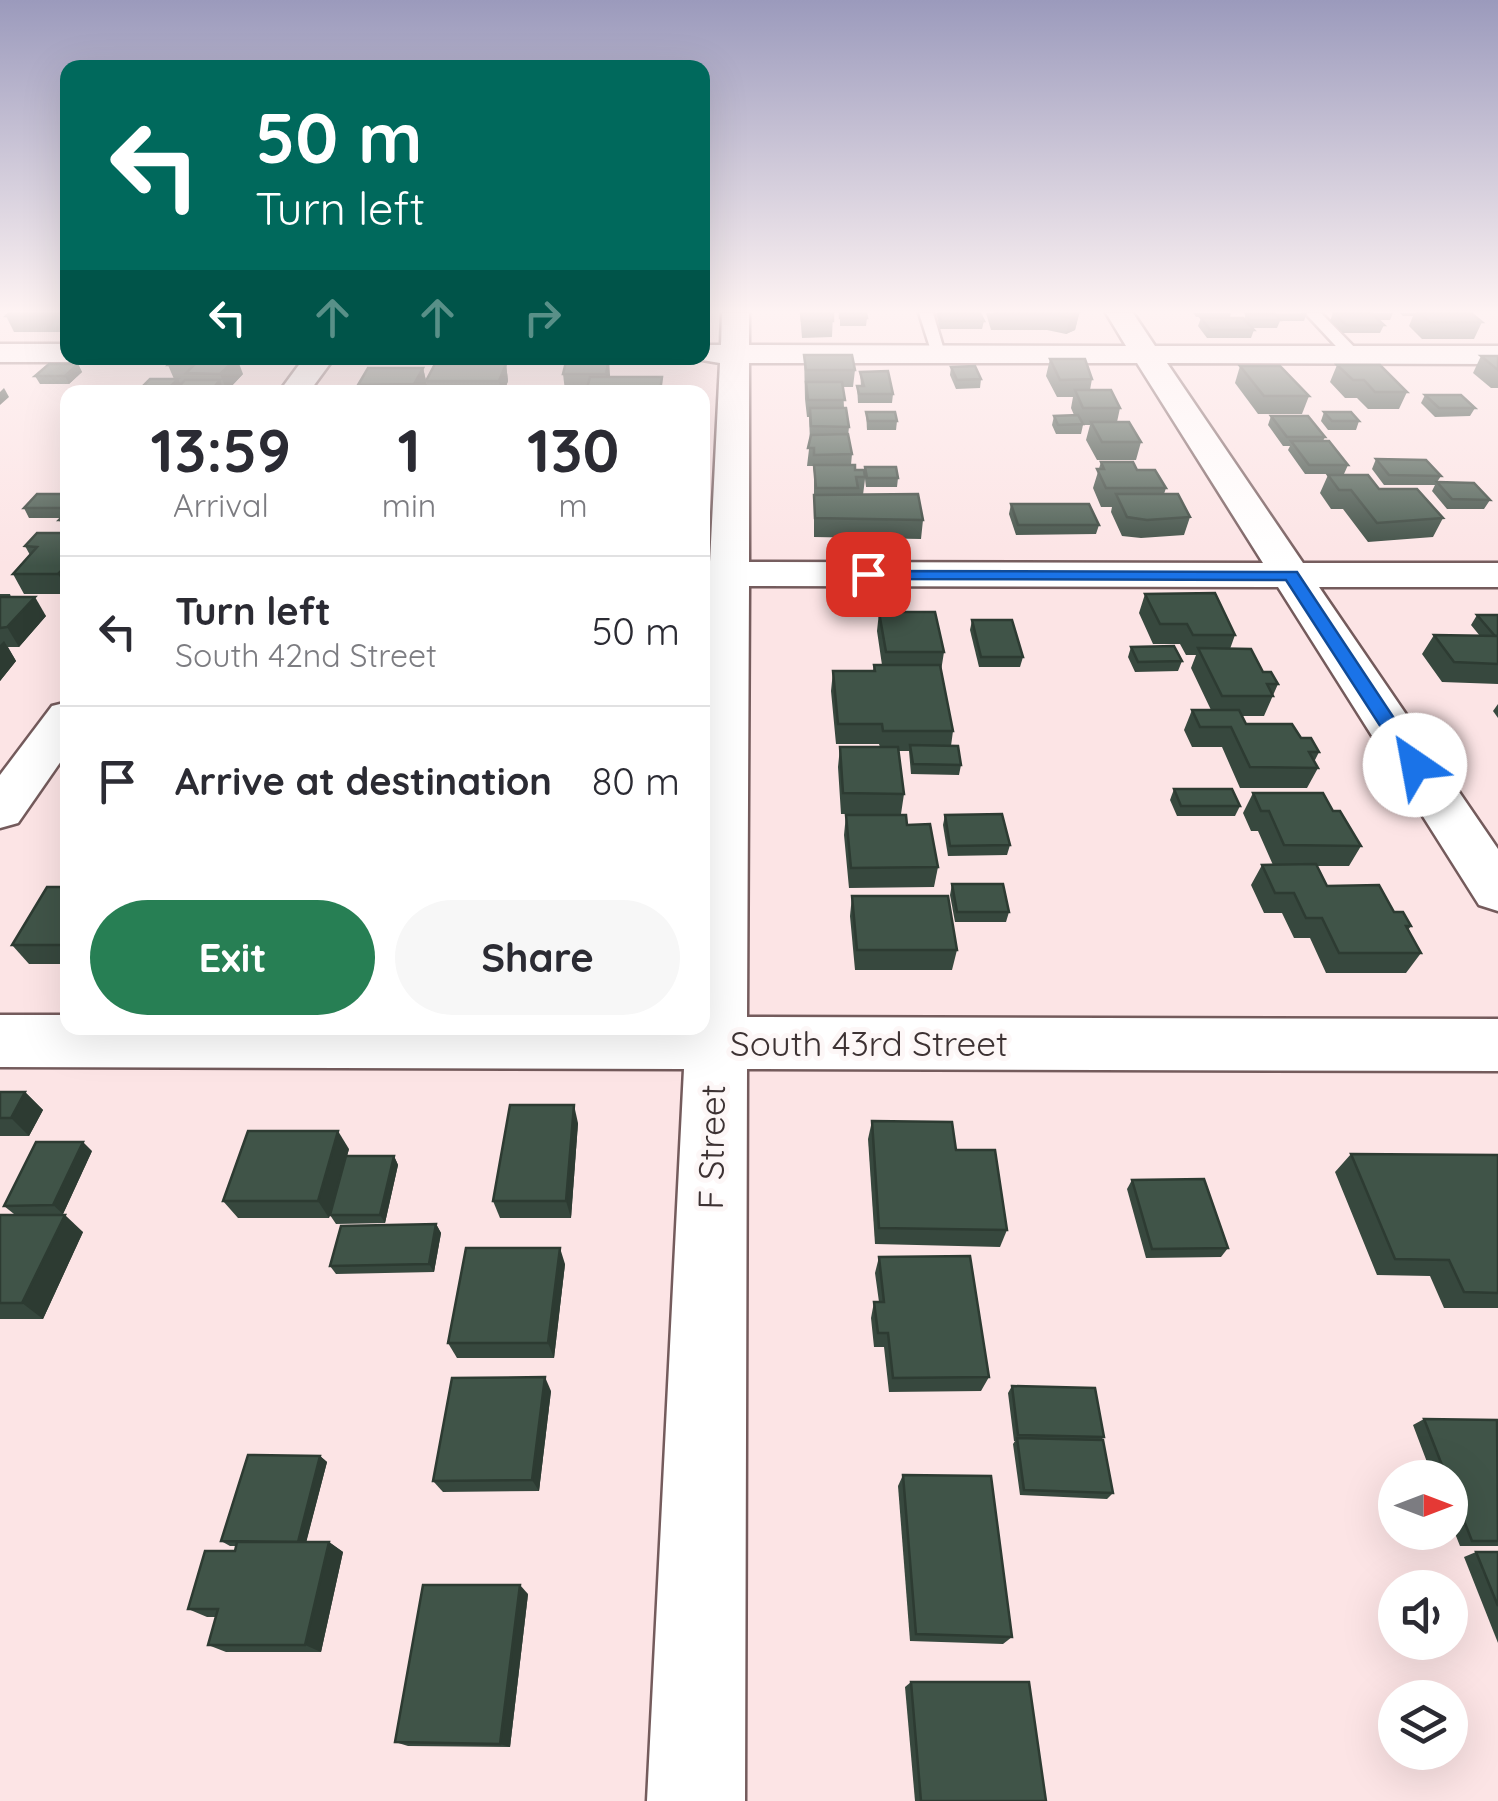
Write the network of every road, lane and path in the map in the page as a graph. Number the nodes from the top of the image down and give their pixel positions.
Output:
1 (718, 397) edge
2 (1174, 397) edge
3 (715, 574) edge
4 (1291, 575) junction
5 (1498, 575) edge
6 (60, 727) edge
7 (0, 811) edge
8 (1498, 891) edge
9 (0, 1041) edge
10 (714, 1043) junction
11 (1498, 1045) edge
12 (696, 1801) edge

1 - 3 street, F Street
2 - 4 street
3 - 4 street
3 - 10 street, F Street
4 - 5 street
4 - 8 street
6 - 7 street
9 - 10 street, South 43rd Street
10 - 11 street, South 43rd Street
10 - 12 street, F Street

